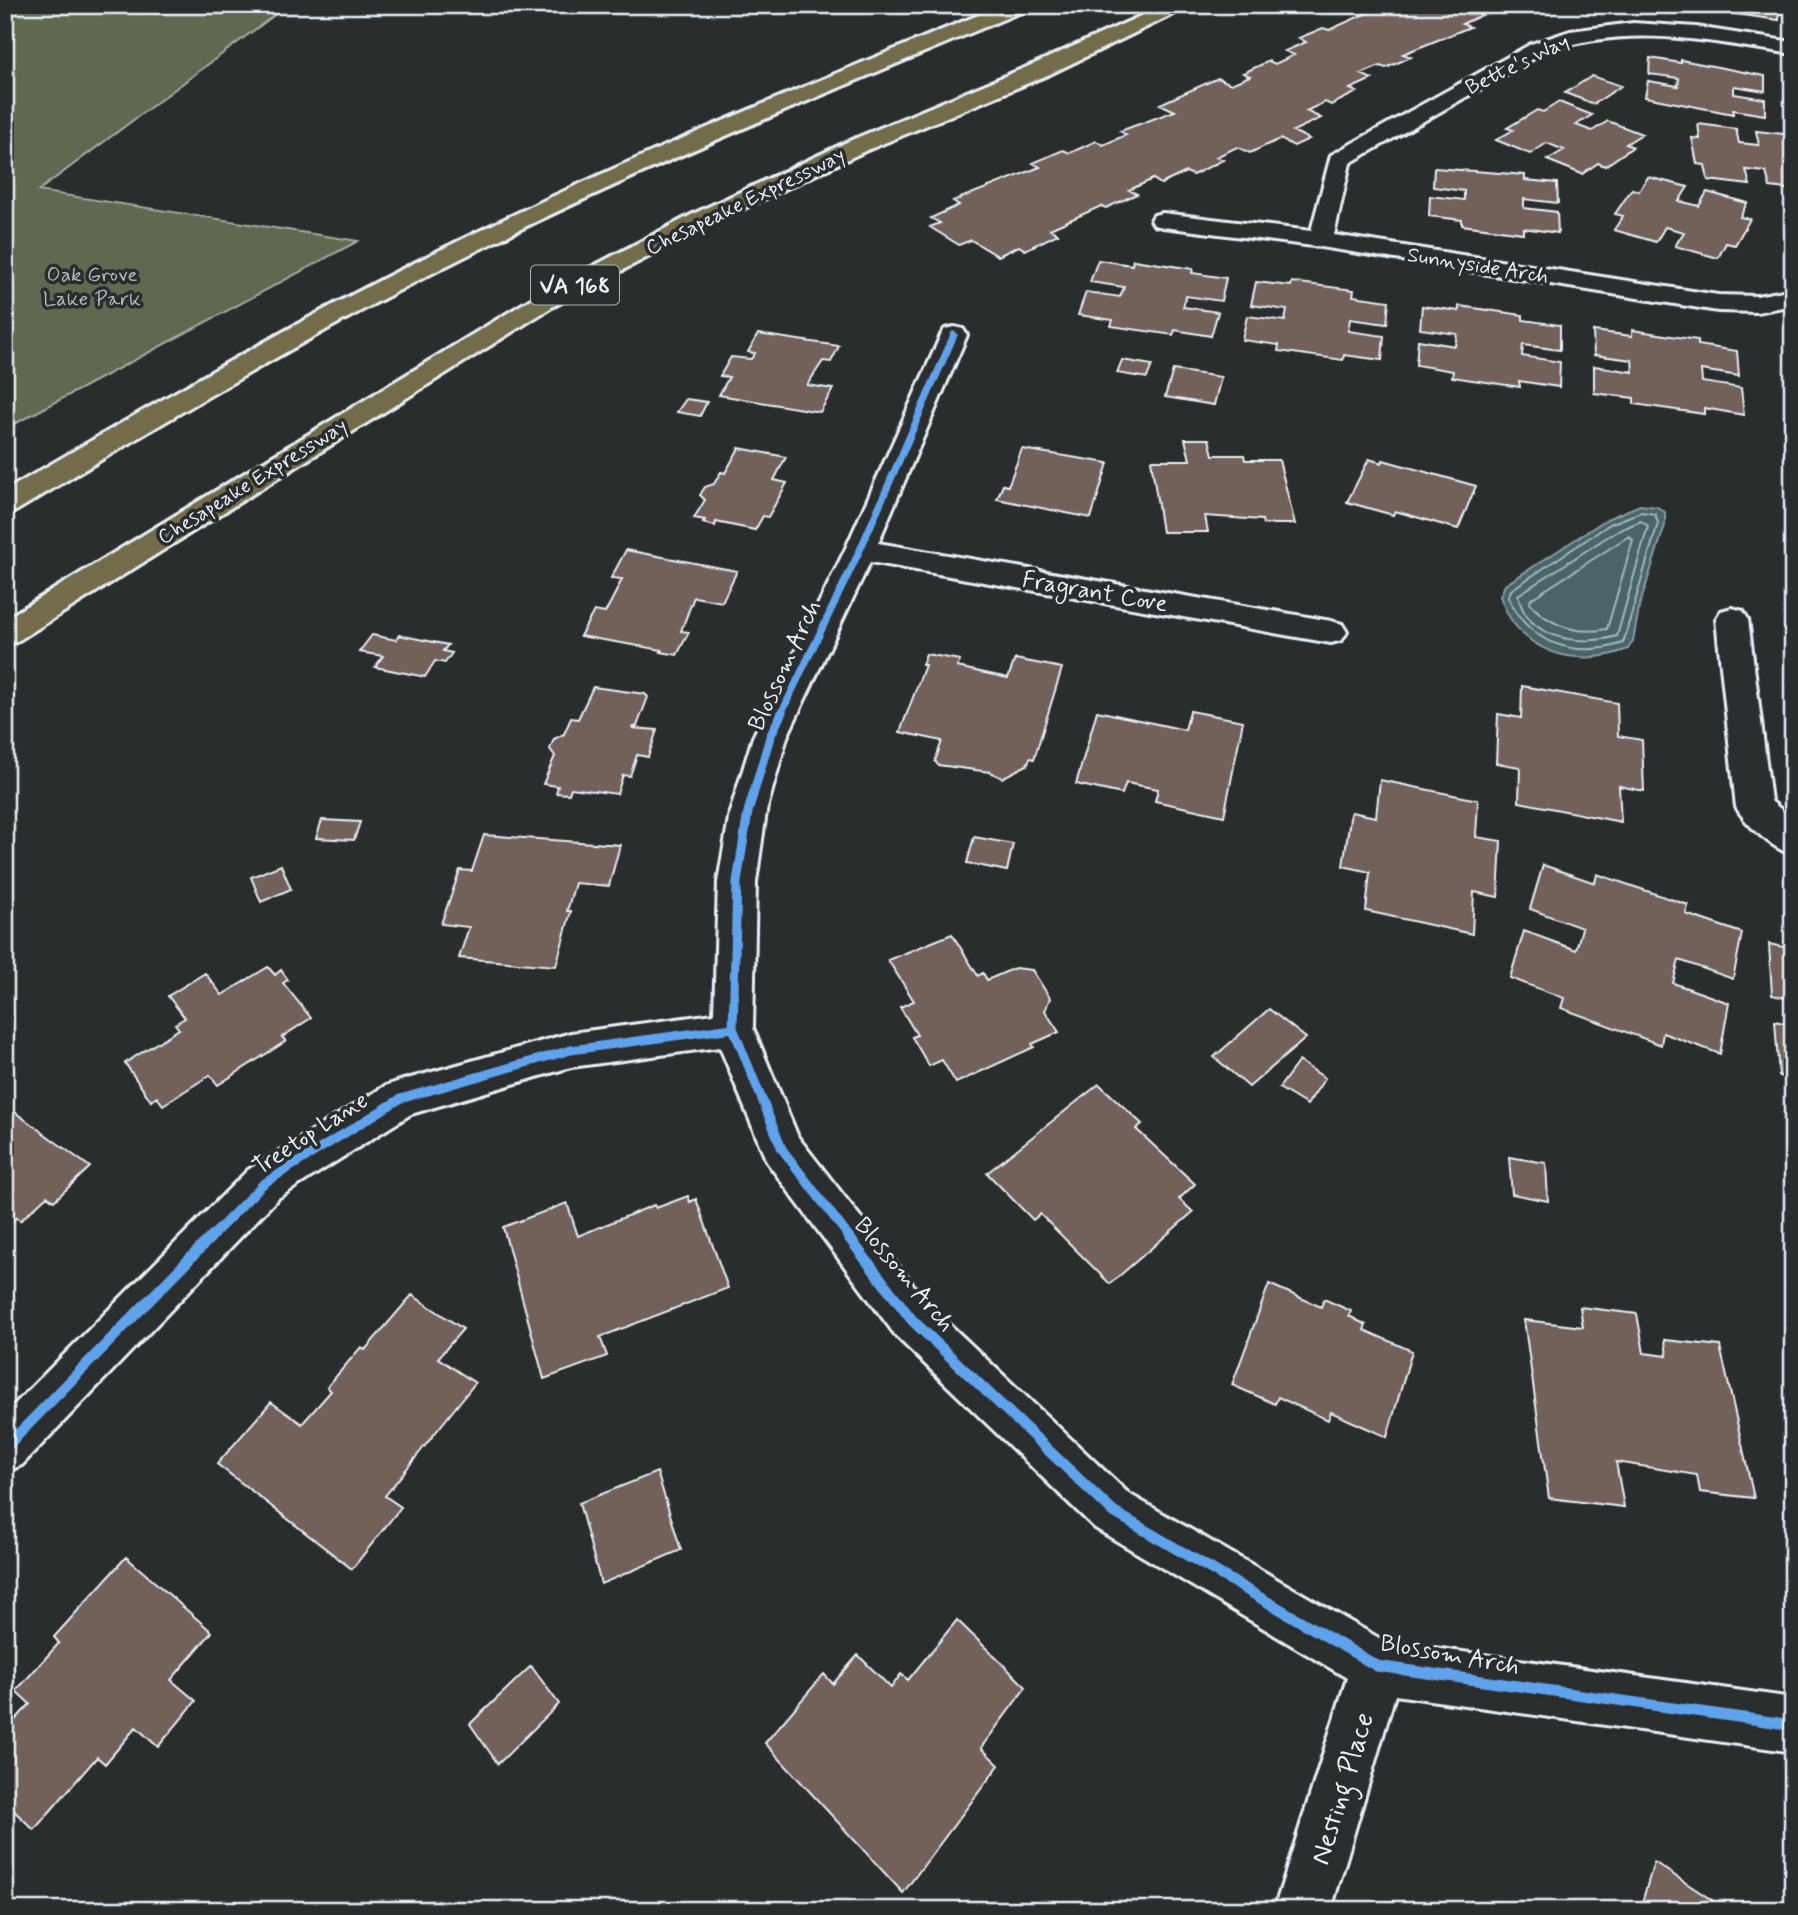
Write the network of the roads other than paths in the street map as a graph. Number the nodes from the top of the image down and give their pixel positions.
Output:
1 (1021, 5) edge
2 (1182, 5) edge
3 (1793, 48) edge
4 (1163, 220) dead end
5 (1321, 240) junction
6 (1793, 297) edge
7 (954, 335) dead end
8 (5, 504) edge
9 (860, 550) junction
10 (1732, 619) dead end
11 (1331, 632) dead end
12 (5, 634) edge
13 (1793, 841) edge
14 (733, 1028) junction
15 (5, 1448) edge
16 (1377, 1666) junction
17 (1793, 1725) edge
18 (1302, 1910) edge

1 - 8 highway
2 - 12 highway, Chesapeake Expressway / VA 168
3 - 5 street, Bette's Way
4 - 5 street, Sunnyside Arch
5 - 6 street, Sunnyside Arch
7 - 9 street, Blossom Arch
9 - 11 street, Fragrant Cove
9 - 14 street, Blossom Arch
10 - 13 street
14 - 15 street, Treetop Lane
14 - 16 street, Blossom Arch
16 - 17 street, Blossom Arch
16 - 18 street, Nesting Place

